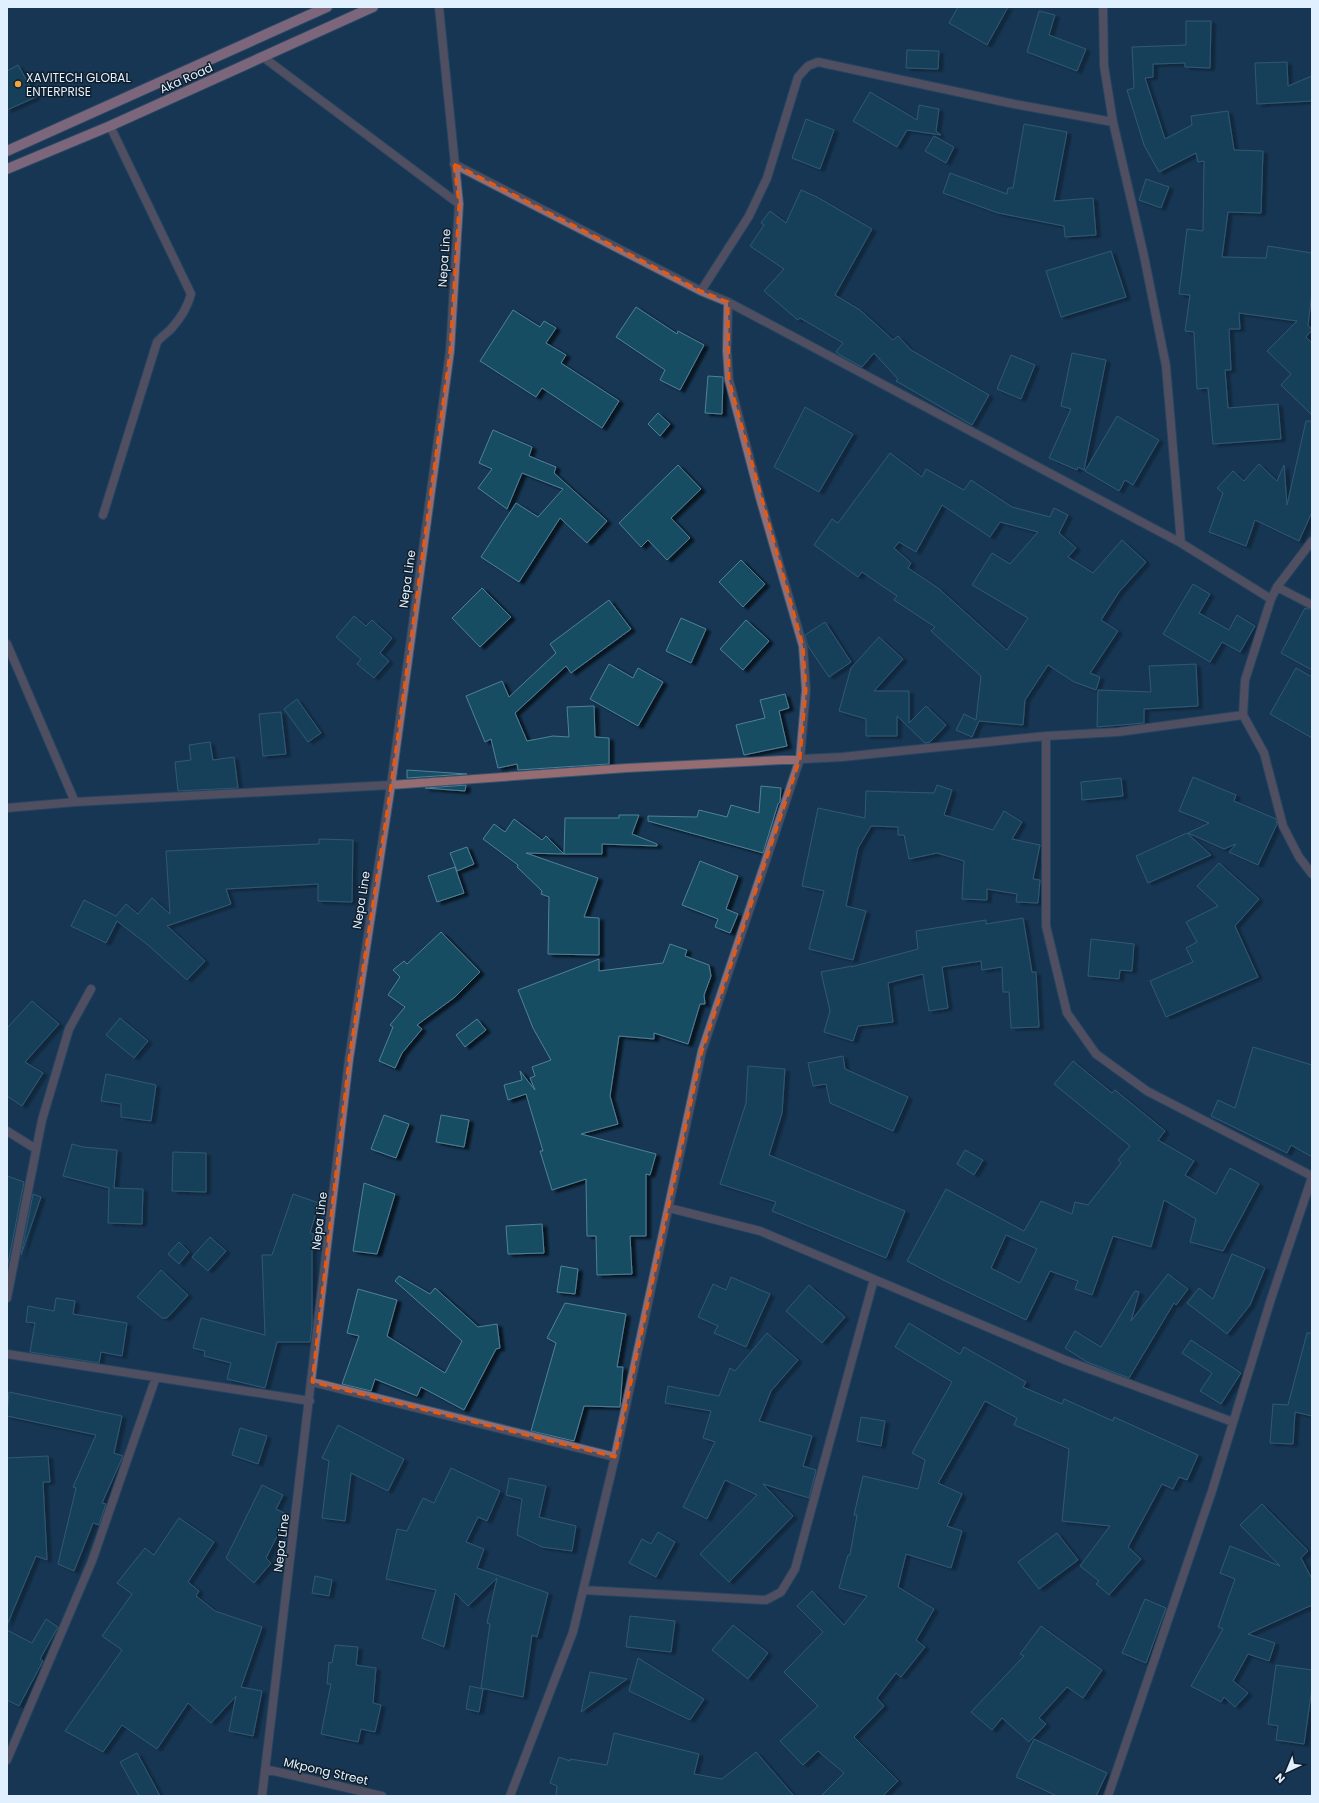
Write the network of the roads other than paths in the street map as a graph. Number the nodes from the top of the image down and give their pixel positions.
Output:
1 (327, 7) edge
2 (373, 7) edge
3 (439, 7) edge
4 (1103, 7) edge
5 (264, 57) junction
6 (1113, 122) junction
7 (110, 126) junction
8 (7, 152) edge
9 (454, 164) junction
10 (7, 169) edge
11 (459, 204) junction
12 (701, 291) junction
13 (728, 302) junction
14 (103, 515) dead end
15 (1312, 541) edge
16 (1181, 542) junction
17 (1277, 587) junction
18 (1271, 599) junction
19 (1312, 605) edge
20 (7, 644) edge
21 (1243, 715) junction
22 (1046, 736) junction
23 (800, 759) junction
24 (391, 785) junction
25 (75, 802) junction
26 (7, 808) edge
27 (1312, 874) edge
28 (91, 989) dead end
29 (7, 1132) edge
30 (36, 1149) junction
31 (1312, 1177) edge
32 (669, 1208) junction
33 (874, 1279) junction
34 (7, 1298) edge
35 (7, 1354) edge
36 (156, 1377) junction
37 (312, 1382) junction
38 (310, 1401) junction
39 (1233, 1422) junction
40 (615, 1457) junction
41 (583, 1590) junction
42 (7, 1760) edge
43 (265, 1769) junction
44 (262, 1796) edge
45 (382, 1796) edge
46 (510, 1796) edge
47 (1108, 1796) edge

1 - 8 main road, Aka Road
2 - 5 main road, Aka Road
3 - 9 street, Nepa Line
4 - 6 street
5 - 7 main road, Aka Road
5 - 11 street
6 - 12 street
6 - 16 street
7 - 10 main road, Aka Road
7 - 14 street
9 - 11 street, Nepa Line
9 - 12 street
11 - 24 street, Nepa Line
12 - 13 street
13 - 16 street
13 - 23 street
15 - 17 street
16 - 18 street
17 - 18 street
17 - 19 street
18 - 21 street
20 - 25 street
21 - 22 street
21 - 27 street
22 - 23 street
22 - 31 street
23 - 24 street
23 - 32 street
24 - 25 street
24 - 37 street, Nepa Line
25 - 26 street
28 - 30 street
29 - 30 street
30 - 34 street
31 - 39 street
32 - 33 street
32 - 40 street
33 - 39 street
33 - 41 street
35 - 36 street
36 - 38 street
36 - 42 street
37 - 38 street, Nepa Line
37 - 40 street
38 - 43 street, Nepa Line
39 - 47 street
40 - 41 street
41 - 46 street
43 - 44 street, Nepa Line
43 - 45 street, Mkpong Street

